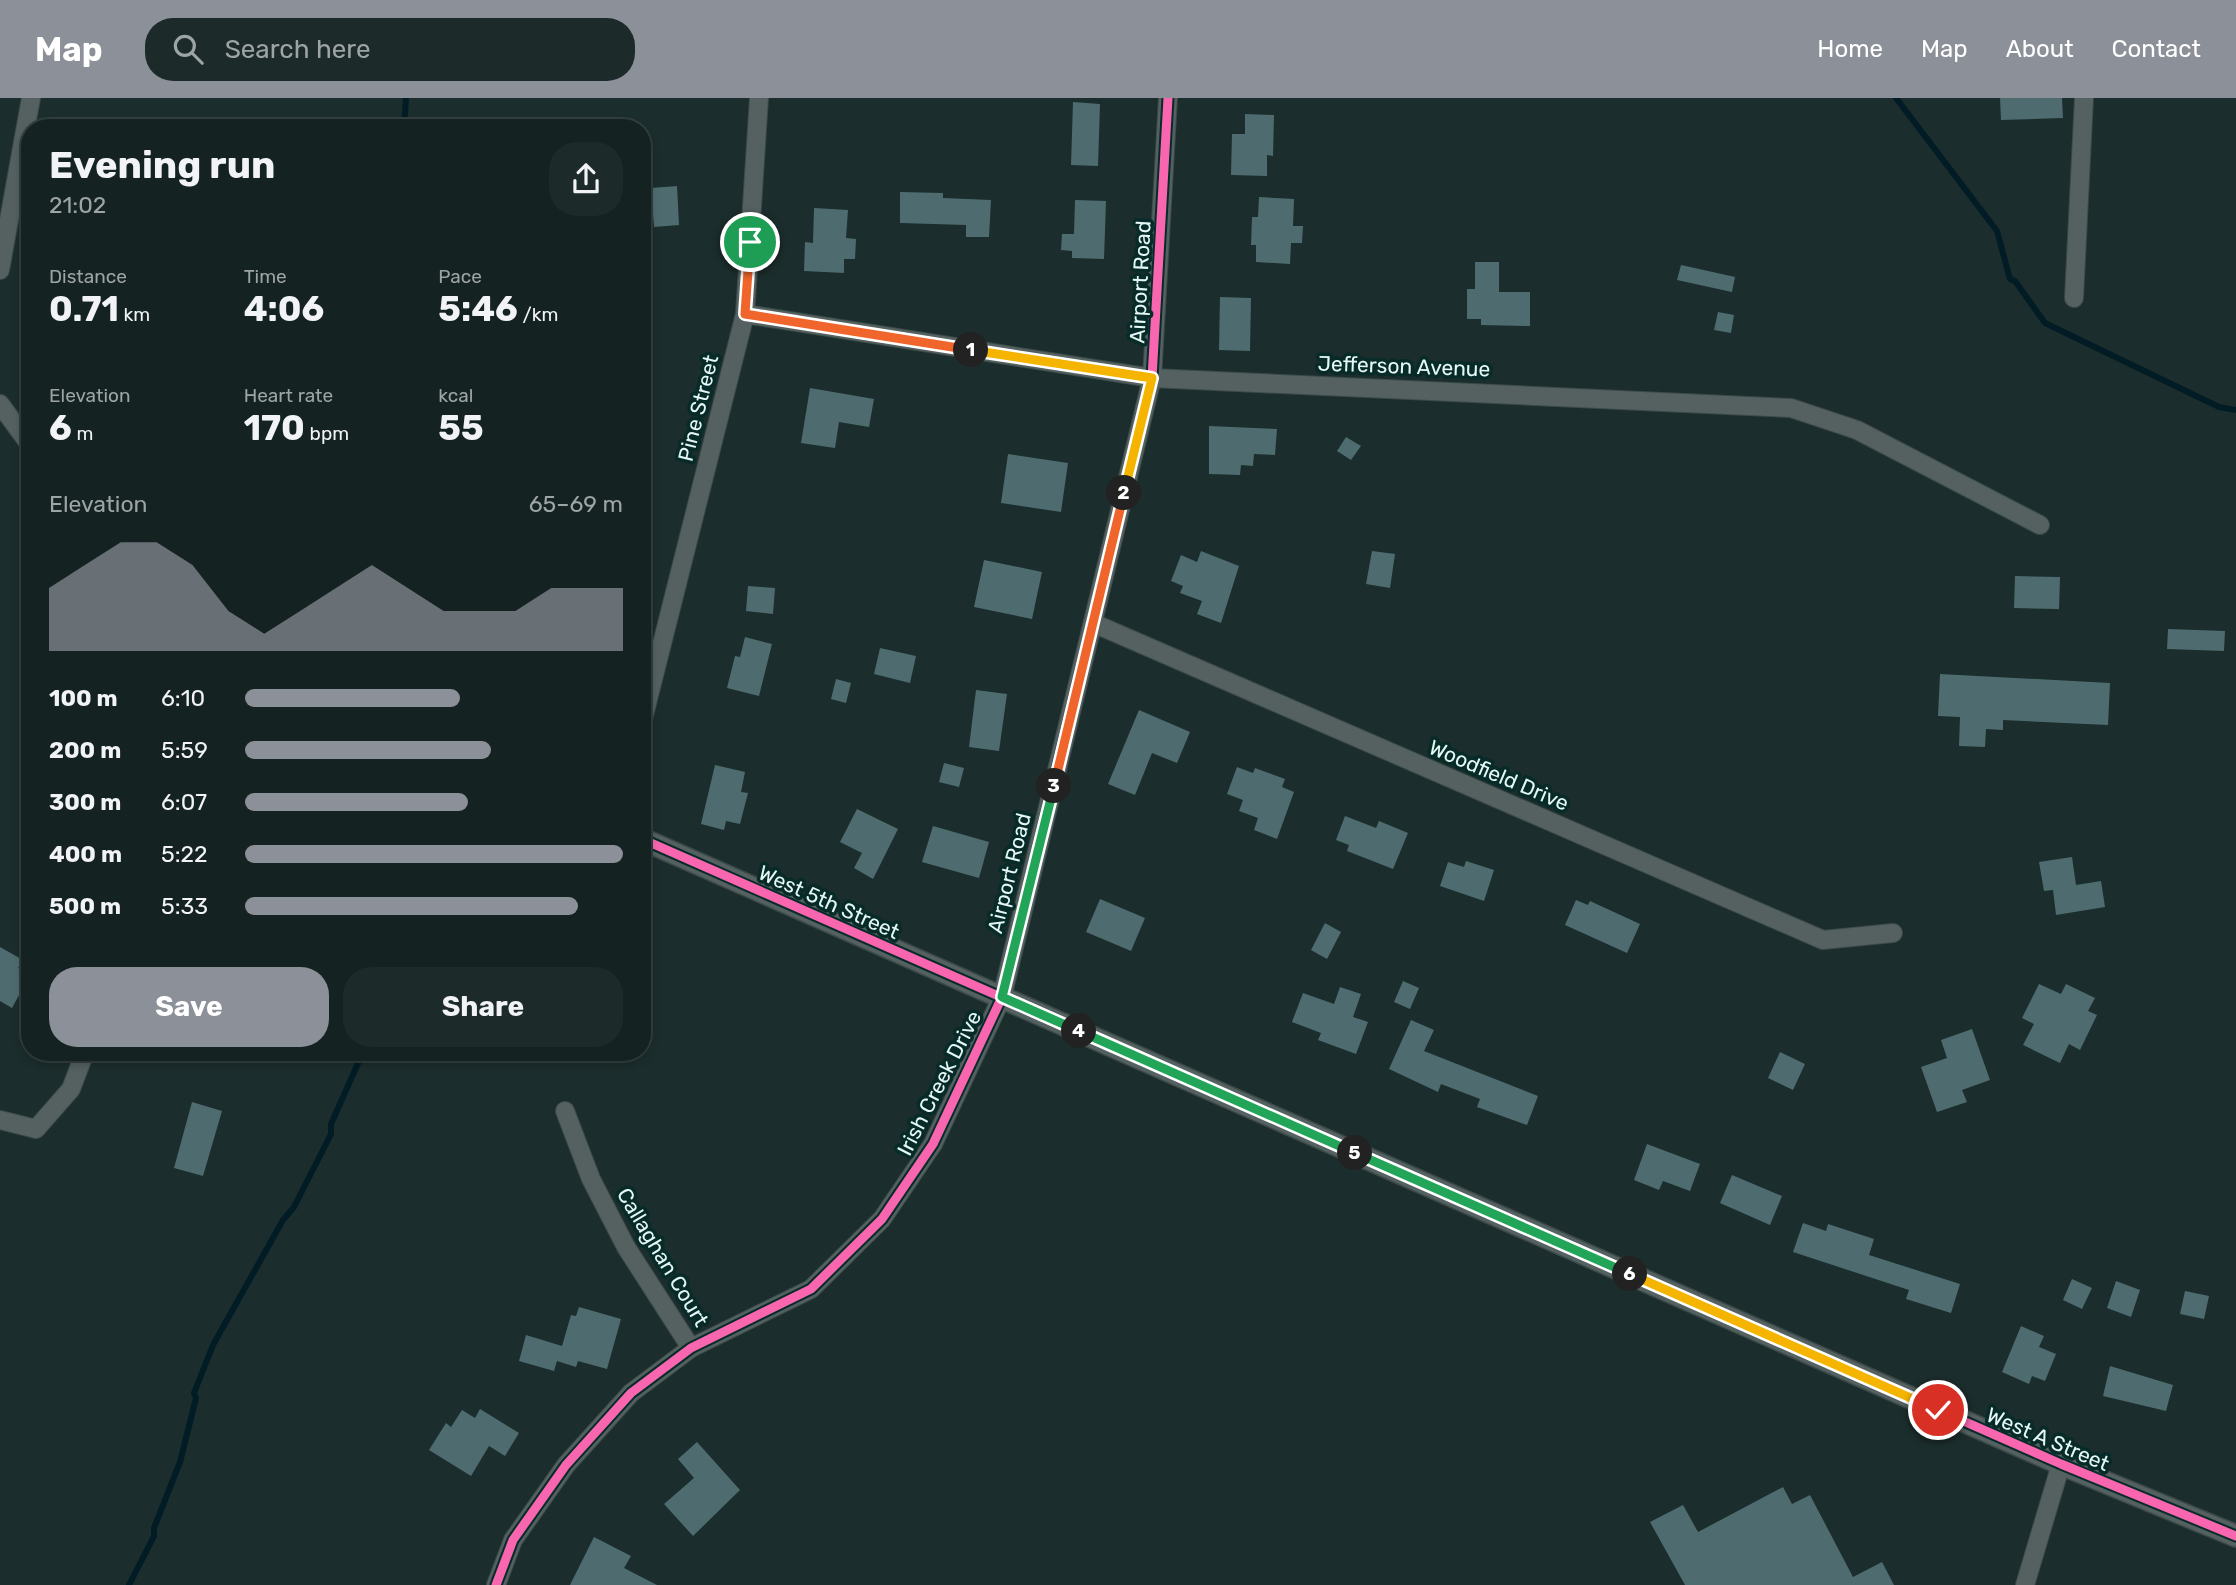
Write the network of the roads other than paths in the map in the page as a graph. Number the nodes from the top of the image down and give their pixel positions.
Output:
1 (31, 98) edge
2 (759, 98) edge
3 (1168, 98) edge
4 (2084, 98) edge
5 (27, 119) edge
6 (21, 153) edge
7 (0, 270) edge
8 (2074, 298) dead end
9 (745, 314) junction
10 (1152, 378) junction
11 (0, 404) edge
12 (21, 433) edge
13 (2040, 525) dead end
14 (1093, 623) junction
15 (651, 687) edge
16 (651, 843) edge
17 (1893, 933) dead end
18 (1002, 997) junction
19 (82, 1061) edge
20 (565, 1111) dead end
21 (0, 1120) edge
22 (691, 1348) junction
23 (2061, 1464) junction
24 (2236, 1536) edge
25 (496, 1585) edge
26 (2025, 1585) edge

1 - 5 street
2 - 9 street, Pine Street
3 - 10 street, Airport Road
4 - 8 street
6 - 7 street
9 - 10 street, Jefferson Avenue
9 - 15 street, Pine Street
10 - 13 street, Jefferson Avenue
10 - 14 street, Airport Road
11 - 12 street
14 - 17 street, Woodfield Drive
14 - 18 street, Airport Road
16 - 18 street, West 5th Street
18 - 22 street, Irish Creek Drive
18 - 23 street, West A Street
19 - 21 street
20 - 22 street, Callaghan Court
22 - 25 street, Irish Creek Drive
23 - 24 street, West A Street
23 - 26 street

